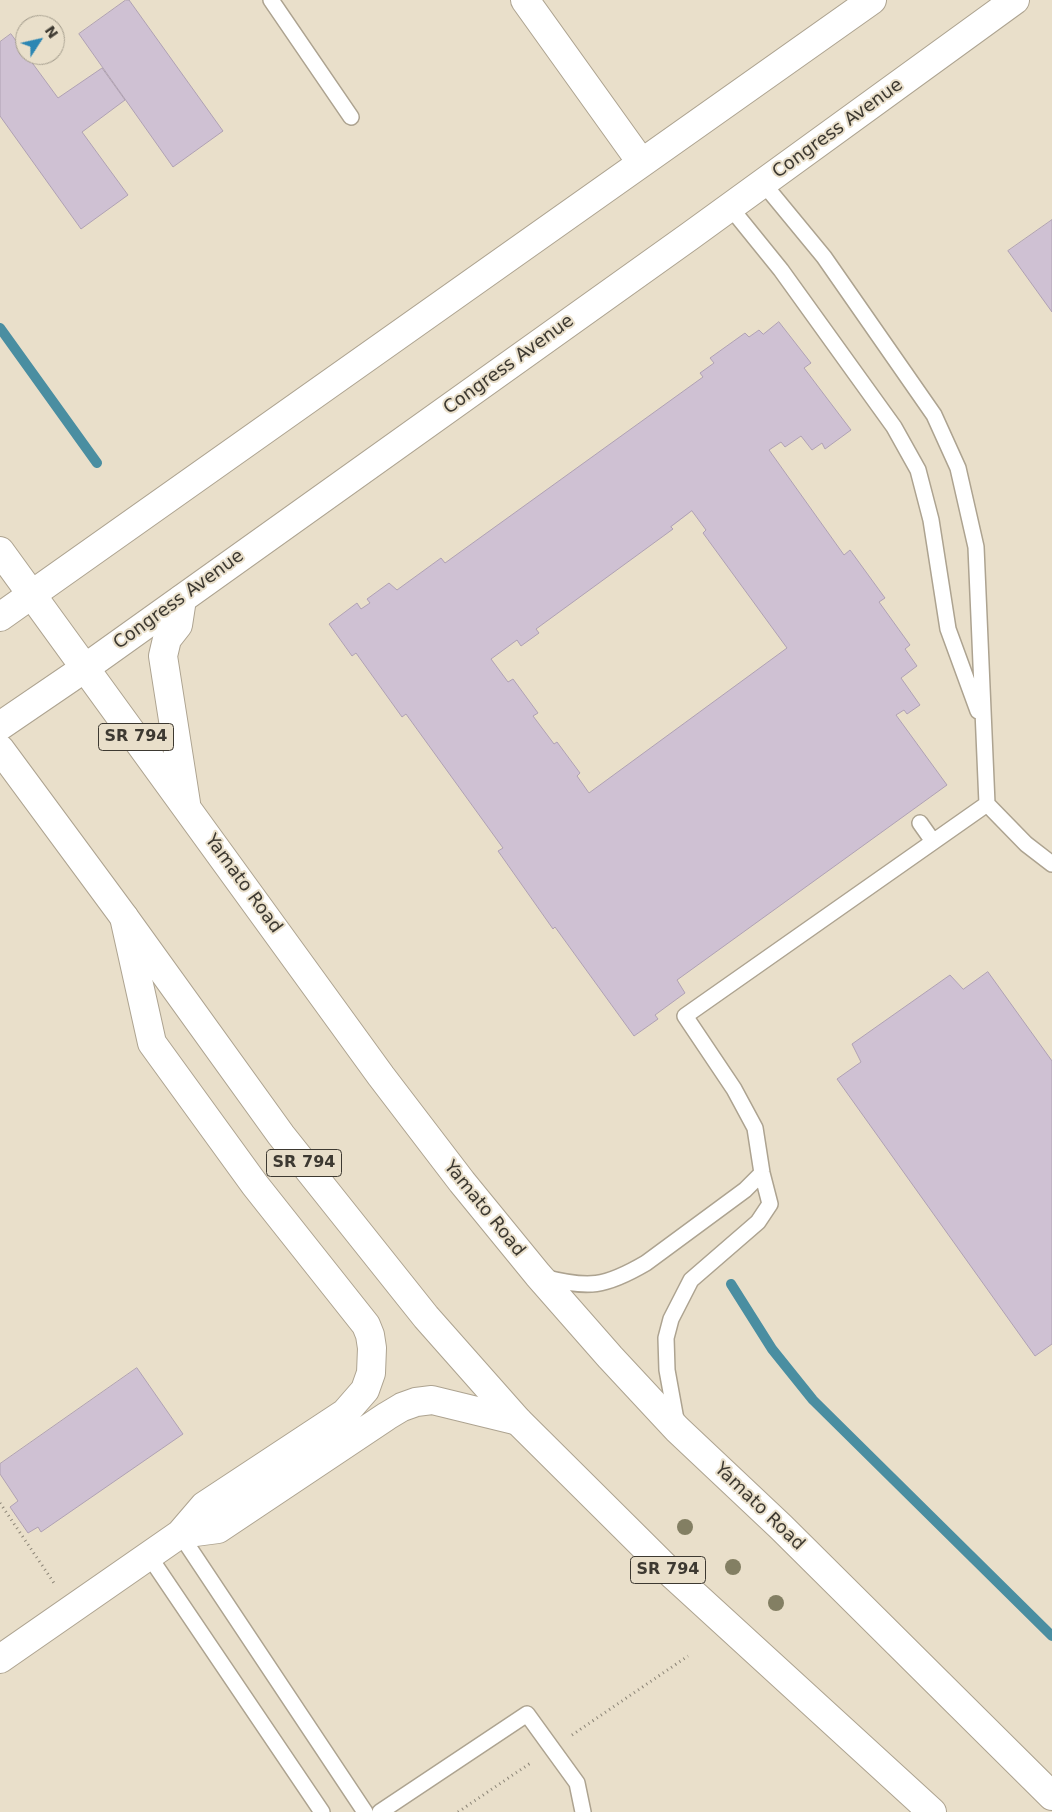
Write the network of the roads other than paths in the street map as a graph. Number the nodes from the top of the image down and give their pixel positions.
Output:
1 (270, 0) edge
2 (525, 0) edge
3 (872, 0) edge
4 (1015, 0) edge
5 (350, 117) dead end
6 (642, 162) junction
7 (763, 183) junction
8 (730, 206) junction
9 (0, 551) edge
10 (30, 594) junction
11 (182, 599) junction
12 (0, 617) edge
13 (85, 668) junction
14 (982, 724) junction
15 (0, 726) edge
16 (0, 749) edge
17 (986, 804) junction
18 (187, 807) junction
19 (920, 823) dead end
20 (932, 840) junction
21 (1052, 864) edge
22 (124, 917) junction
23 (762, 1173) junction
24 (538, 1275) junction
25 (518, 1421) junction
26 (677, 1429) junction
27 (180, 1534) junction
28 (149, 1556) junction
29 (0, 1659) edge
30 (1052, 1796) edge
31 (322, 1812) edge
32 (365, 1812) edge
33 (380, 1812) edge
34 (583, 1812) edge
35 (932, 1812) edge

1 - 5 lane
2 - 6 main road
3 - 6 main road
4 - 7 main road, Congress Avenue
6 - 10 main road
7 - 8 main road, Congress Avenue
7 - 14 lane
8 - 11 main road, Congress Avenue
8 - 14 lane
9 - 10 main road, Yamato Road / SR 794
10 - 12 main road
10 - 13 main road, Yamato Road / SR 794
11 - 13 main road, Congress Avenue
11 - 18 main road
13 - 15 main road, Congress Avenue
13 - 18 main road, Yamato Road / SR 794
14 - 17 lane
16 - 22 main road, SR 794
17 - 20 lane
17 - 21 lane
18 - 24 main road, Yamato Road / SR 794
19 - 20 lane
20 - 23 lane
22 - 25 main road, SR 794
22 - 27 main road
23 - 24 lane
23 - 26 lane
24 - 26 main road, Yamato Road / SR 794
25 - 27 main road
25 - 35 main road, SR 794
26 - 30 main road, Yamato Road / SR 794
27 - 28 main road
27 - 32 lane
28 - 29 main road
28 - 31 lane
33 - 34 lane

